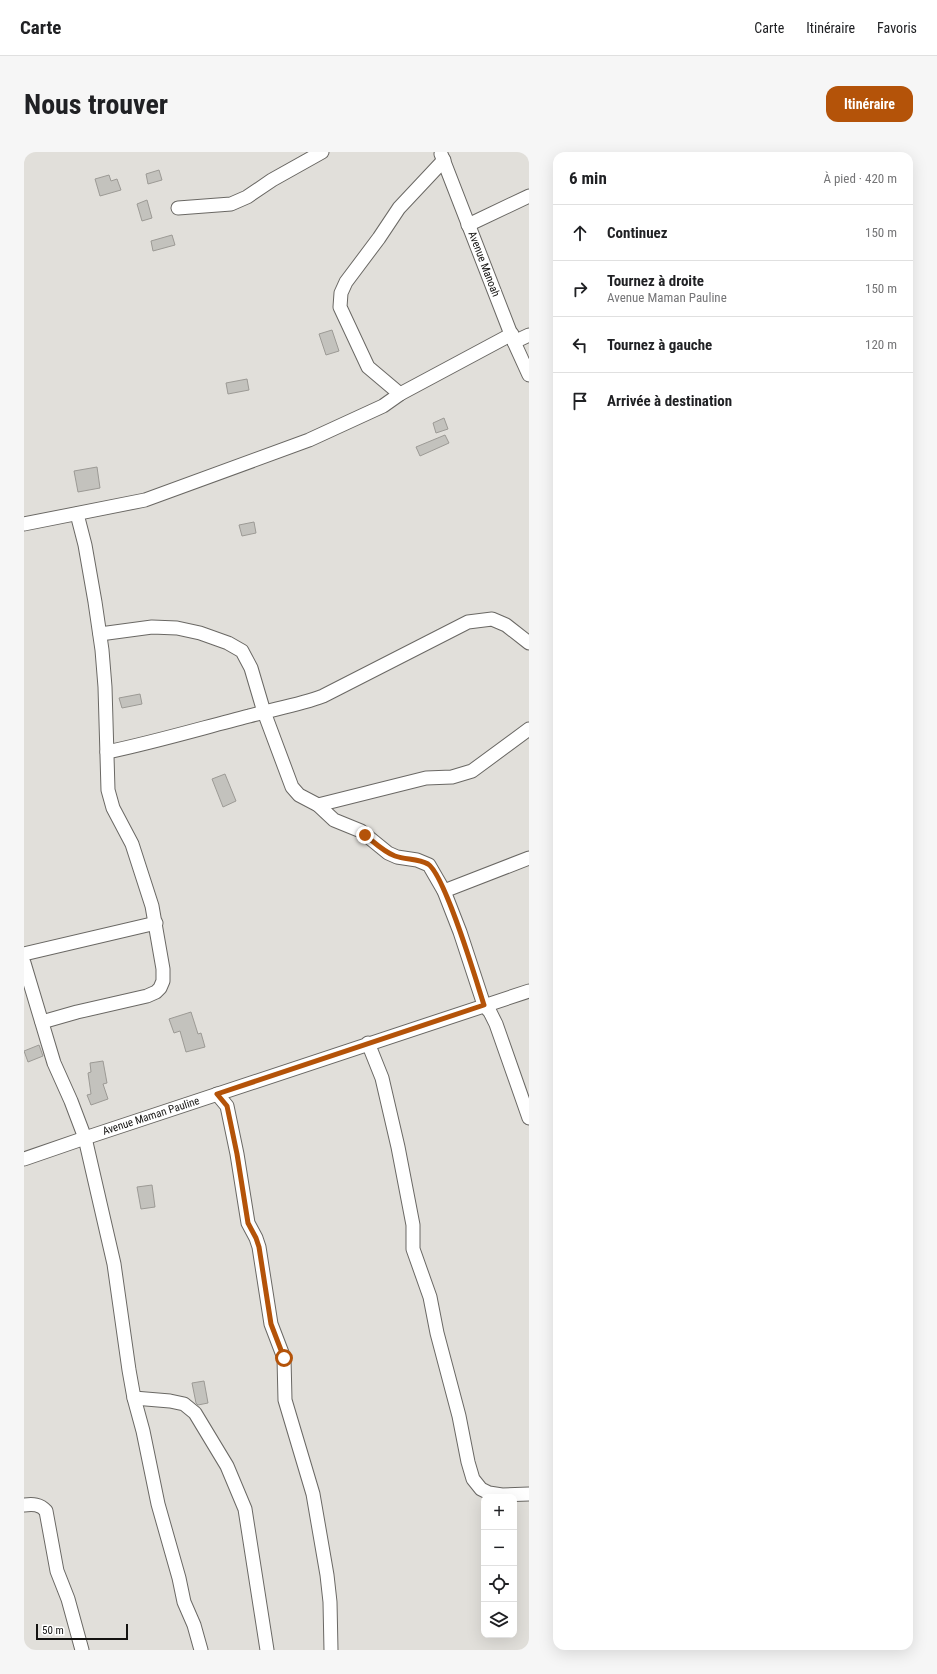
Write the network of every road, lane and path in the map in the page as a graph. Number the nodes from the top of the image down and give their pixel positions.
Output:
1 (322, 152) edge
2 (442, 156) edge
3 (529, 196) edge
4 (178, 208) dead end
5 (468, 225) junction
6 (529, 334) edge
7 (513, 338) junction
8 (529, 375) edge
9 (400, 394) junction
10 (77, 514) junction
11 (25, 521) edge
12 (100, 634) junction
13 (529, 642) edge
14 (264, 712) junction
15 (529, 729) edge
16 (107, 752) junction
17 (318, 806) junction
18 (529, 858) edge
19 (444, 891) junction
20 (156, 923) junction
21 (24, 954) edge
22 (24, 963) edge
23 (529, 991) edge
24 (484, 1005) junction
25 (42, 1022) junction
26 (368, 1044) junction
27 (217, 1094) junction
28 (529, 1118) edge
29 (85, 1138) junction
30 (24, 1159) edge
31 (134, 1398) junction
32 (529, 1494) edge
33 (24, 1505) edge
34 (82, 1650) edge
35 (201, 1650) edge
36 (267, 1650) edge
37 (331, 1650) edge

1 - 4 street
2 - 5 street, Avenue Manoah
2 - 9 street
3 - 5 street
5 - 7 street, Avenue Manoah
6 - 7 street
7 - 8 street, Avenue Manoah
7 - 9 street
9 - 10 street
10 - 11 street
10 - 12 street
12 - 14 street
12 - 16 street
13 - 14 street
14 - 16 street
14 - 17 street
15 - 17 street
16 - 20 street
17 - 19 street
18 - 19 street
19 - 24 street
20 - 21 street
20 - 25 street
22 - 25 street
23 - 24 street, Avenue Maman Pauline
24 - 26 street, Avenue Maman Pauline
24 - 28 street
25 - 29 street
26 - 27 street, Avenue Maman Pauline
26 - 32 street
27 - 29 street, Avenue Maman Pauline
27 - 37 street
29 - 30 street, Avenue Maman Pauline
29 - 31 street
31 - 35 street
31 - 36 street
33 - 34 street

